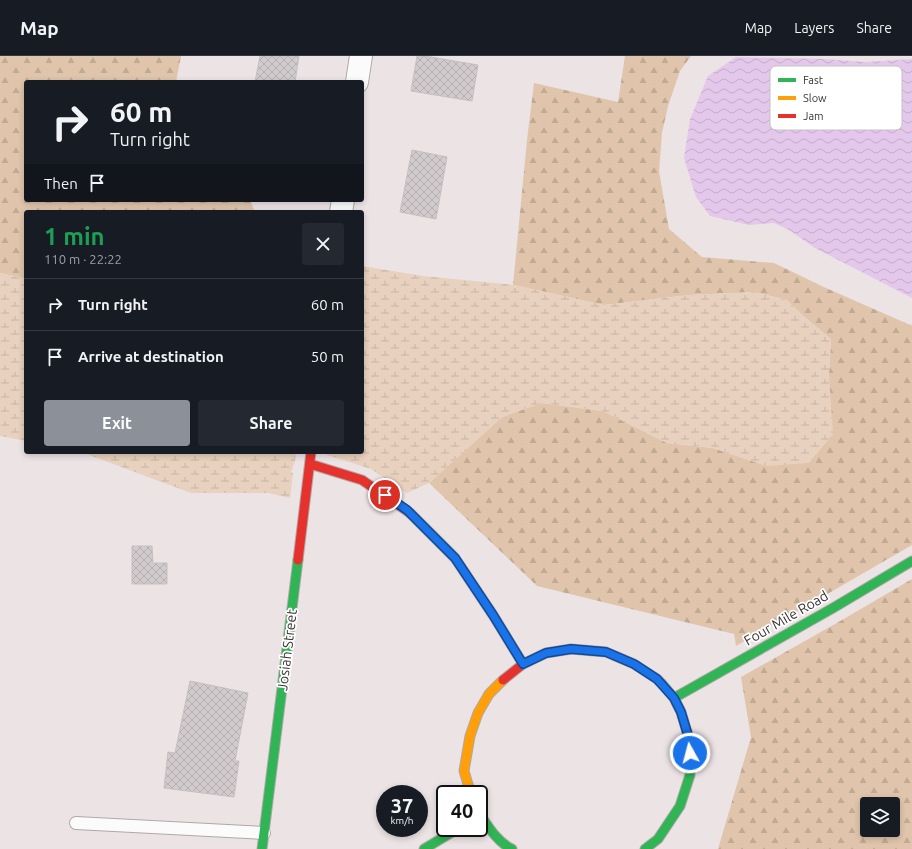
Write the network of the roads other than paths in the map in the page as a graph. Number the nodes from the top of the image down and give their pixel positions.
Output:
1 (361, 56) edge
2 (358, 80) edge
3 (311, 454) edge
4 (310, 464) junction
5 (912, 561) edge
6 (523, 664) junction
7 (674, 698) junction
8 (468, 785) edge
9 (76, 823) dead end
10 (488, 827) edge
11 (264, 833) junction
12 (444, 837) edge
13 (262, 849) edge
14 (424, 849) edge
15 (512, 849) edge
16 (645, 849) edge

1 - 2 street
3 - 4 street, Josiah Street
4 - 6 street
4 - 11 street, Josiah Street
5 - 7 street, Four Mile Road
6 - 7 street
6 - 8 street
7 - 16 street
9 - 11 lane
10 - 15 street
11 - 13 street, Josiah Street
12 - 14 street

